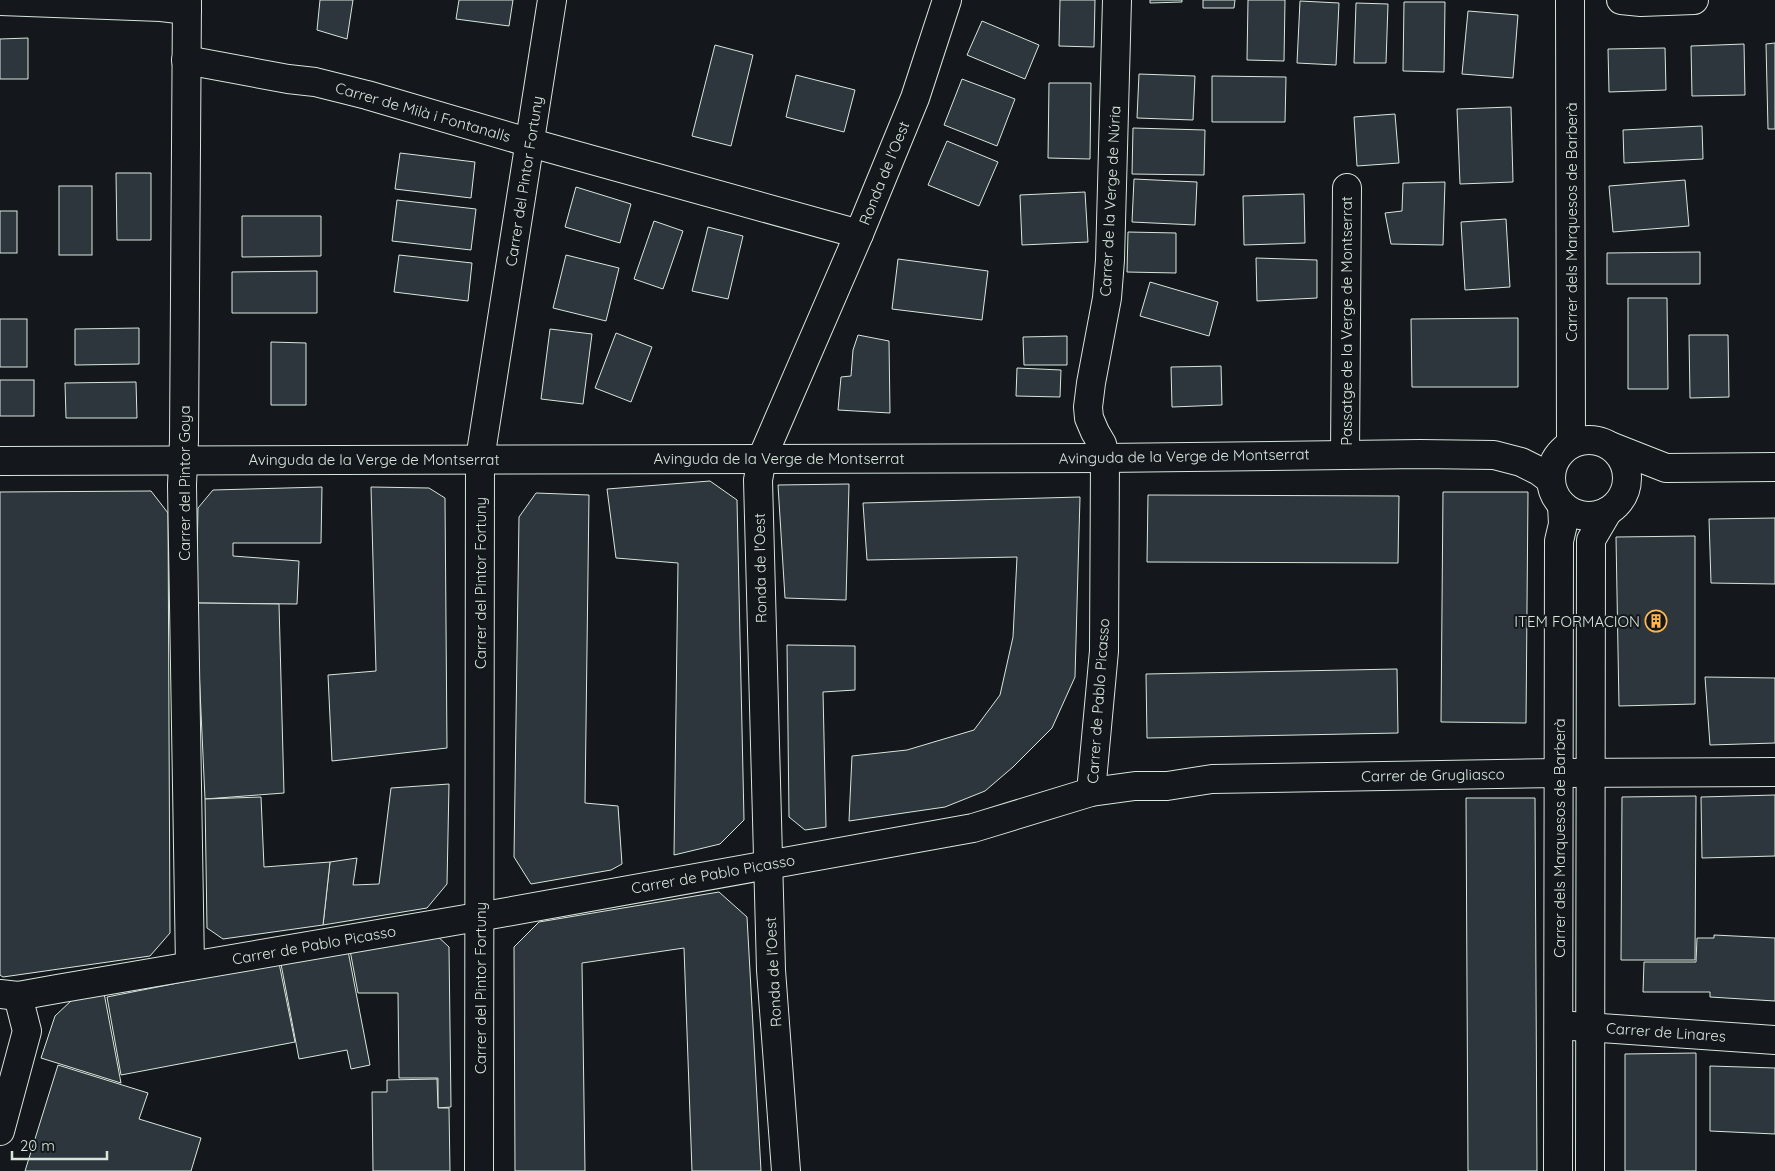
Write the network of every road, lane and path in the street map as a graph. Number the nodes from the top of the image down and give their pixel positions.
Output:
1 (552, 0) edge
2 (947, 0) edge
3 (1117, 0) edge
4 (1570, 0) edge
5 (1621, 0) edge
6 (1694, 0) edge
7 (0, 1) edge
8 (187, 5) edge
9 (186, 60) junction
10 (531, 143) junction
11 (1347, 188) dead end
12 (859, 234) junction
13 (1571, 444) junction
14 (1610, 446) junction
15 (1345, 455) junction
16 (762, 458) junction
17 (1105, 458) junction
18 (480, 459) junction
19 (184, 460) junction
20 (0, 461) edge
21 (1666, 468) junction
22 (1775, 468) edge
23 (1551, 480) junction
24 (1615, 503) junction
25 (1562, 505) junction
26 (1775, 772) edge
27 (1559, 773) junction
28 (1591, 773) junction
29 (1092, 792) junction
30 (768, 864) junction
31 (480, 916) junction
32 (190, 966) junction
33 (9, 995) edge
34 (1558, 1025) junction
35 (1590, 1026) junction
36 (1775, 1040) edge
37 (0, 1131) edge
38 (479, 1171) edge
39 (786, 1171) edge
40 (1558, 1171) edge
41 (1590, 1171) edge

1 - 10 street, Carrer del Pintor Fortuny
2 - 12 street, Ronda de l'Oest
3 - 17 street, Carrer de la Verge de Núria
4 - 13 street, Carrer dels Marquesos de Barberà
5 - 6 street
7 - 8 street
8 - 9 street, Carrer del Pintor Goya
9 - 10 street, Carrer de Milà i Fontanalls
9 - 19 street, Carrer del Pintor Goya
10 - 12 street, Carrer de Milà i Fontanalls
10 - 18 street, Carrer del Pintor Fortuny
11 - 15 street, Passatge de la Verge de Montserrat
12 - 16 street, Ronda de l'Oest
13 - 14 street
13 - 23 street
14 - 21 street
14 - 24 street
15 - 17 street, Avinguda de la Verge de Montserrat
15 - 23 street, Avinguda de la Verge de Montserrat
16 - 17 street, Avinguda de la Verge de Montserrat
16 - 18 street, Avinguda de la Verge de Montserrat
16 - 30 street, Ronda de l'Oest
17 - 29 street, Carrer de Pablo Picasso
18 - 19 street, Avinguda de la Verge de Montserrat
18 - 31 street, Carrer del Pintor Fortuny
19 - 20 street, Avinguda de la Verge de Montserrat
19 - 32 street, Carrer del Pintor Goya
21 - 22 street
21 - 24 street
23 - 25 street
24 - 25 street
24 - 28 street, Carrer dels Marquesos de Barberà
25 - 27 street, Carrer dels Marquesos de Barberà
26 - 28 street, Carrer de Grugliasco
27 - 28 street, Carrer de Grugliasco
27 - 29 street, Carrer de Grugliasco
27 - 34 street, Carrer dels Marquesos de Barberà
28 - 35 street, Carrer dels Marquesos de Barberà
29 - 30 street, Carrer de Pablo Picasso
30 - 31 street, Carrer de Pablo Picasso
30 - 39 street, Ronda de l'Oest
31 - 32 street, Carrer de Pablo Picasso
31 - 38 street, Carrer del Pintor Fortuny
32 - 33 street, Carrer de Pablo Picasso
33 - 37 street
34 - 35 street, Carrer de Linares
34 - 40 street, Carrer dels Marquesos de Barberà
35 - 36 street, Carrer de Linares
35 - 41 street, Carrer dels Marquesos de Barberà

